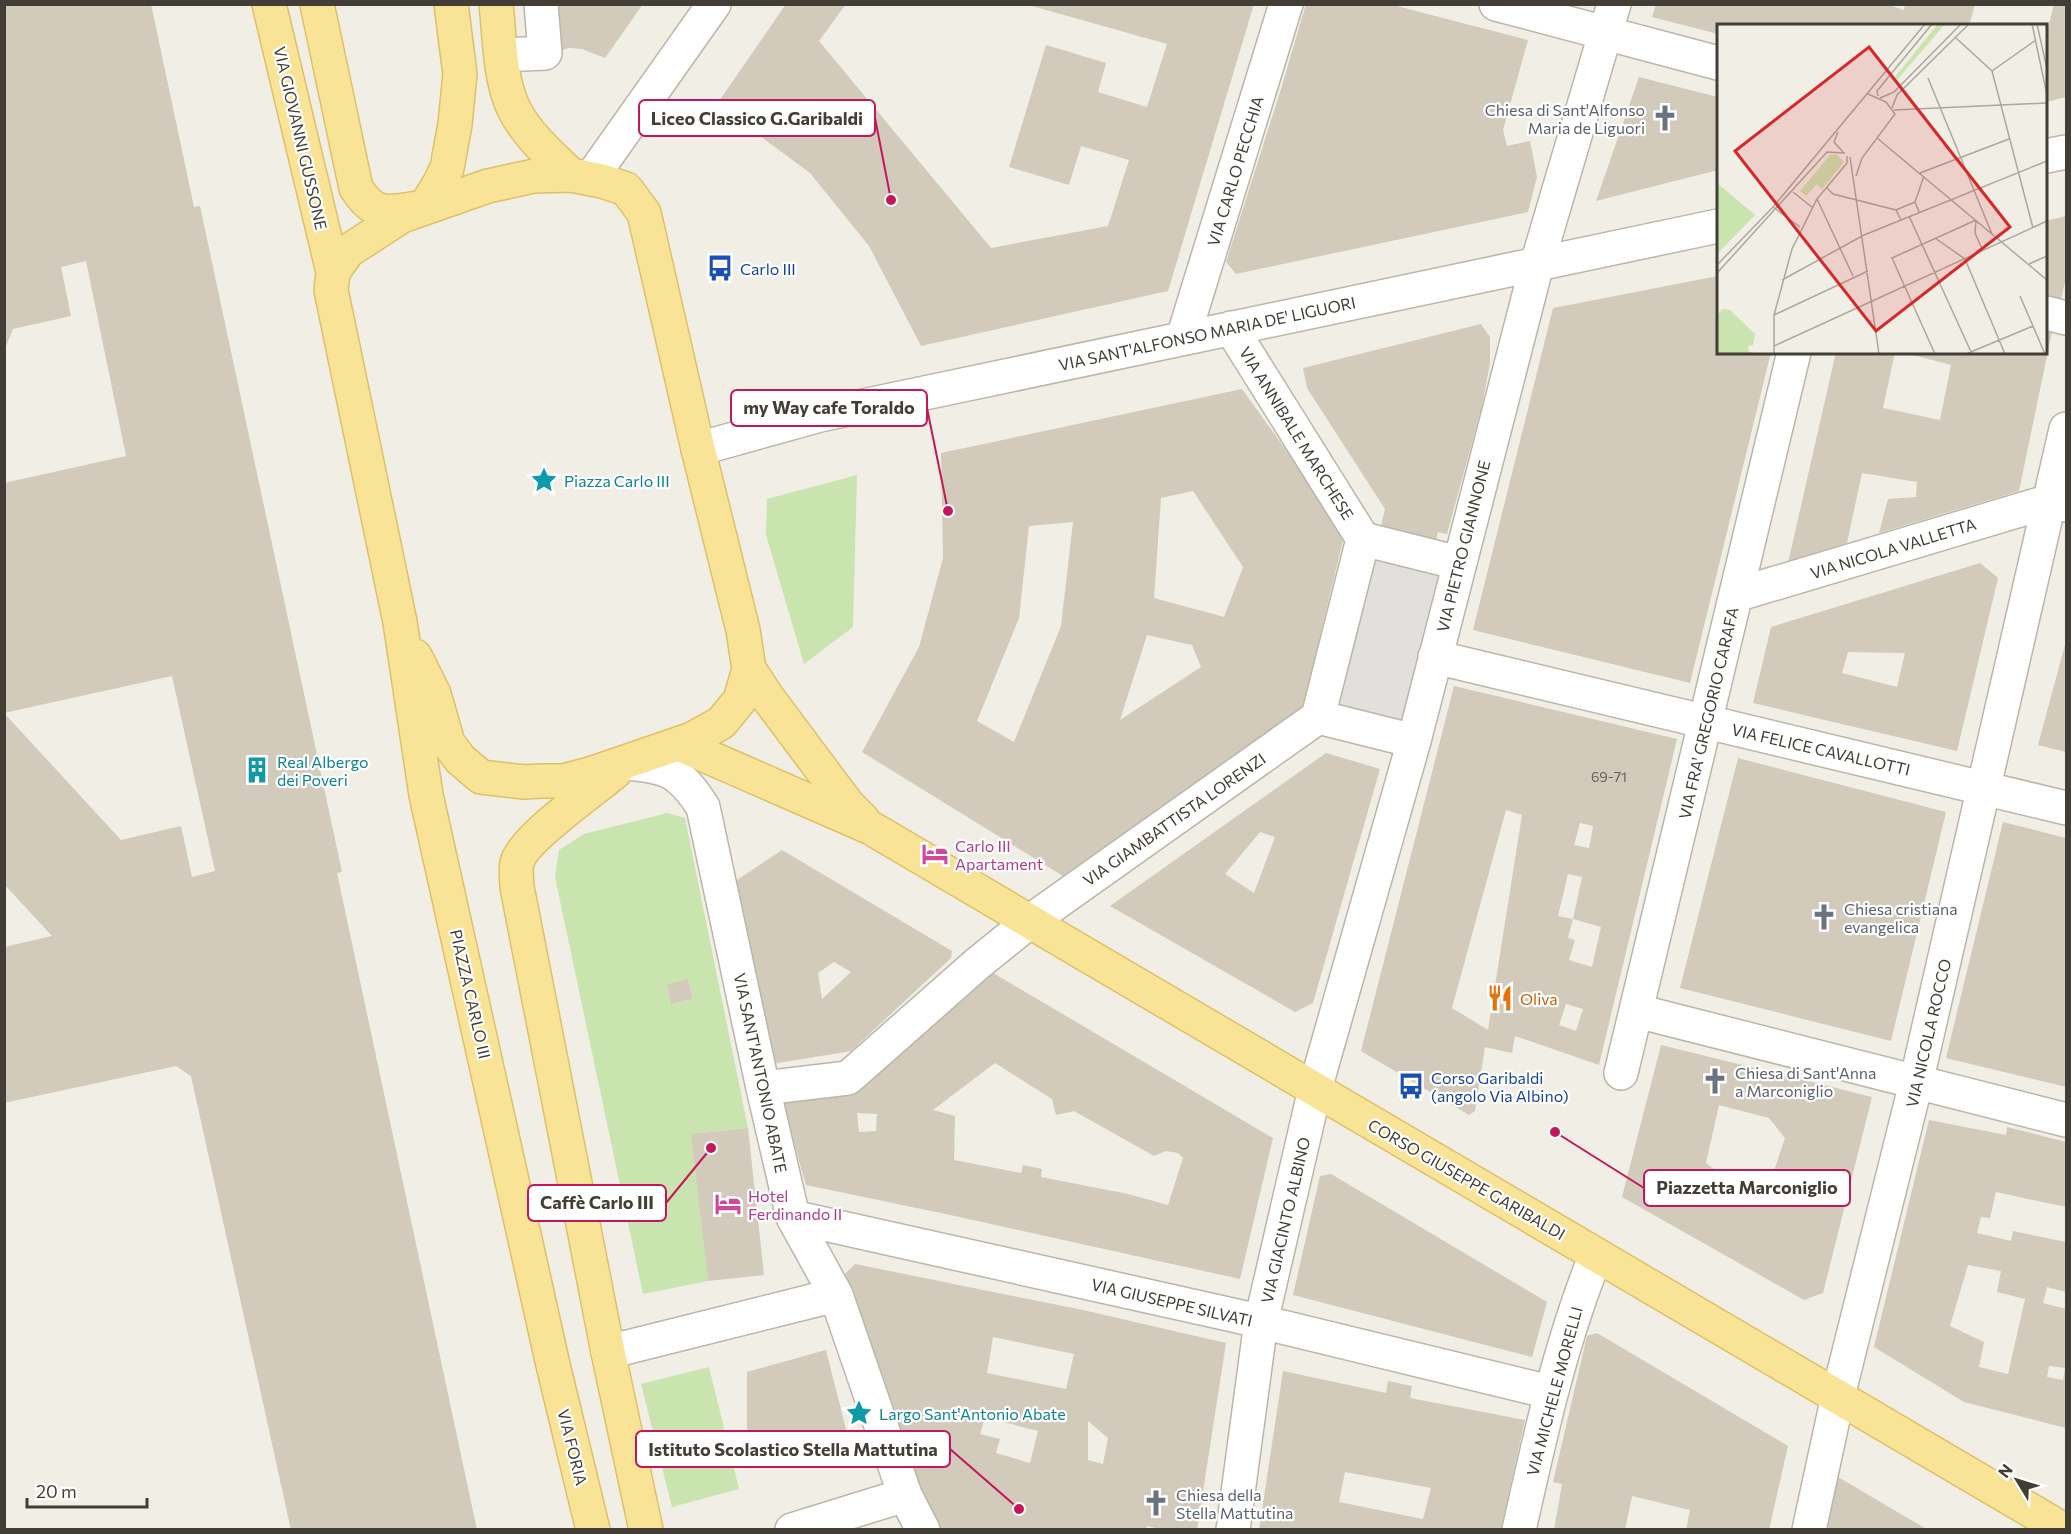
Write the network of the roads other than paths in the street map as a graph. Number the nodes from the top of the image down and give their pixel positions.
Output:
1 (269, 4) edge
2 (317, 4) edge
3 (451, 4) edge
4 (496, 4) edge
5 (541, 4) edge
6 (714, 4) edge
7 (1286, 4) edge
8 (1496, 4) edge
9 (1610, 19) edge
10 (502, 55) junction
11 (1717, 62) edge
12 (2067, 152) edge
13 (2047, 156) edge
14 (581, 177) junction
15 (425, 207) junction
16 (1717, 226) edge
17 (1537, 264) junction
18 (333, 272) junction
19 (2047, 313) edge
20 (2067, 318) edge
21 (1231, 328) junction
22 (1183, 338) junction
23 (1794, 354) edge
24 (2067, 429) edge
25 (698, 449) junction
26 (2058, 503) edge
27 (1363, 539) junction
28 (1459, 563) junction
29 (1736, 595) junction
30 (400, 622) junction
31 (1435, 657) junction
32 (749, 669) junction
33 (1318, 717) junction
34 (1706, 722) junction
35 (1414, 741) junction
36 (679, 744) junction
37 (625, 763) junction
38 (1984, 789) junction
39 (2067, 808) edge
40 (871, 828) junction
41 (1029, 922) junction
42 (1637, 1011) junction
43 (1621, 1073) dead end
44 (1916, 1083) junction
45 (763, 1088) junction
46 (1315, 1089) junction
47 (2067, 1120) edge
48 (793, 1217) junction
49 (1596, 1255) junction
50 (836, 1295) junction
51 (1261, 1322) junction
52 (608, 1352) junction
53 (553, 1365) joint
54 (1550, 1392) junction
55 (1838, 1396) junction
56 (905, 1496) junction
57 (593, 1530) edge
58 (646, 1530) edge
59 (792, 1530) edge
60 (923, 1530) edge
61 (1233, 1530) edge
62 (1519, 1530) edge
63 (1809, 1530) edge
64 (2064, 1530) edge

1 - 18 main road, VIA GIOVANNI GUSSONE
2 - 15 main road
3 - 15 main road
4 - 10 main road
5 - 10 street
6 - 14 street
7 - 22 street, VIA CARLO PECCHIA
8 - 9 street
9 - 11 street
9 - 17 street, VIA PIETRO GIANNONE
10 - 14 main road
12 - 13 street
14 - 15 main road, PIAZZA CARLO III
14 - 25 main road, PIAZZA CARLO III
15 - 18 main road
16 - 17 street, VIA SANT'ALFONSO MARIA DE' LIGUORI
17 - 21 street, VIA SANT'ALFONSO MARIA DE' LIGUORI
17 - 28 street, VIA PIETRO GIANNONE
18 - 30 main road, PIAZZA CARLO III
19 - 20 street
21 - 22 street, VIA SANT'ALFONSO MARIA DE' LIGUORI
21 - 27 street, VIA ANNIBALE MARCHESE
22 - 25 street, VIA SANT'ALFONSO MARIA DE' LIGUORI
23 - 29 street, VIA FRA' GREGORIO CARAFA
24 - 26 street, VIA NICOLA ROCCO
25 - 32 main road, PIAZZA CARLO III
26 - 29 street, VIA NICOLA VALLETTA
26 - 38 street, VIA NICOLA ROCCO
27 - 28 street
27 - 33 street
28 - 31 street, VIA PIETRO GIANNONE
29 - 34 street, VIA FRA' GREGORIO CARAFA
30 - 37 main road, PIAZZA CARLO III
30 - 53 main road, PIAZZA CARLO III
31 - 34 street, VIA FELICE CAVALLOTTI
31 - 35 street, VIA PIETRO GIANNONE
32 - 36 main road, PIAZZA CARLO III
32 - 40 main road, CORSO GIUSEPPE GARIBALDI
33 - 35 street
33 - 41 street, VIA GIAMBATTISTA LORENZI
34 - 38 street, VIA FELICE CAVALLOTTI
34 - 42 street, VIA FRA' GREGORIO CARAFA
35 - 46 street, VIA PIETRO GIANNONE
36 - 37 main road, PIAZZA CARLO III
36 - 40 main road, CORSO GIUSEPPE GARIBALDI
37 - 45 street, VIA SANT'ANTONIO ABATE
37 - 52 main road, PIAZZA CARLO III
38 - 39 street, VIA FELICE CAVALLOTTI
38 - 44 street, VIA NICOLA ROCCO
40 - 41 main road, CORSO GIUSEPPE GARIBALDI
41 - 45 street, VIA GIAMBATTISTA LORENZI
41 - 46 main road, CORSO GIUSEPPE GARIBALDI
42 - 43 street, VIA FRA' GREGORIO CARAFA
42 - 44 street
44 - 47 street
44 - 55 street, VIA NICOLA ROCCO
45 - 48 street, VIA SANT'ANTONIO ABATE
46 - 49 main road, CORSO GIUSEPPE GARIBALDI
46 - 51 street, VIA GIACINTO ALBINO
48 - 50 street, VIA SANT'ANTONIO ABATE
48 - 51 street, VIA GIUSEPPE SILVATI
49 - 54 street, VIA MICHELE MORELLI
49 - 55 main road, CORSO GIUSEPPE GARIBALDI
50 - 52 street
50 - 56 street, VIA SANT'ANTONIO ABATE
51 - 54 street, VIA GIUSEPPE SILVATI
51 - 61 street, VIA GIACINTO ALBINO
52 - 58 main road
53 - 57 main road, VIA FORIA
54 - 62 street, VIA MICHELE MORELLI
55 - 63 street, VIA NICOLA ROCCO
55 - 64 main road, CORSO GIUSEPPE GARIBALDI
56 - 59 street
56 - 60 street, VIA SANT'ANTONIO ABATE

